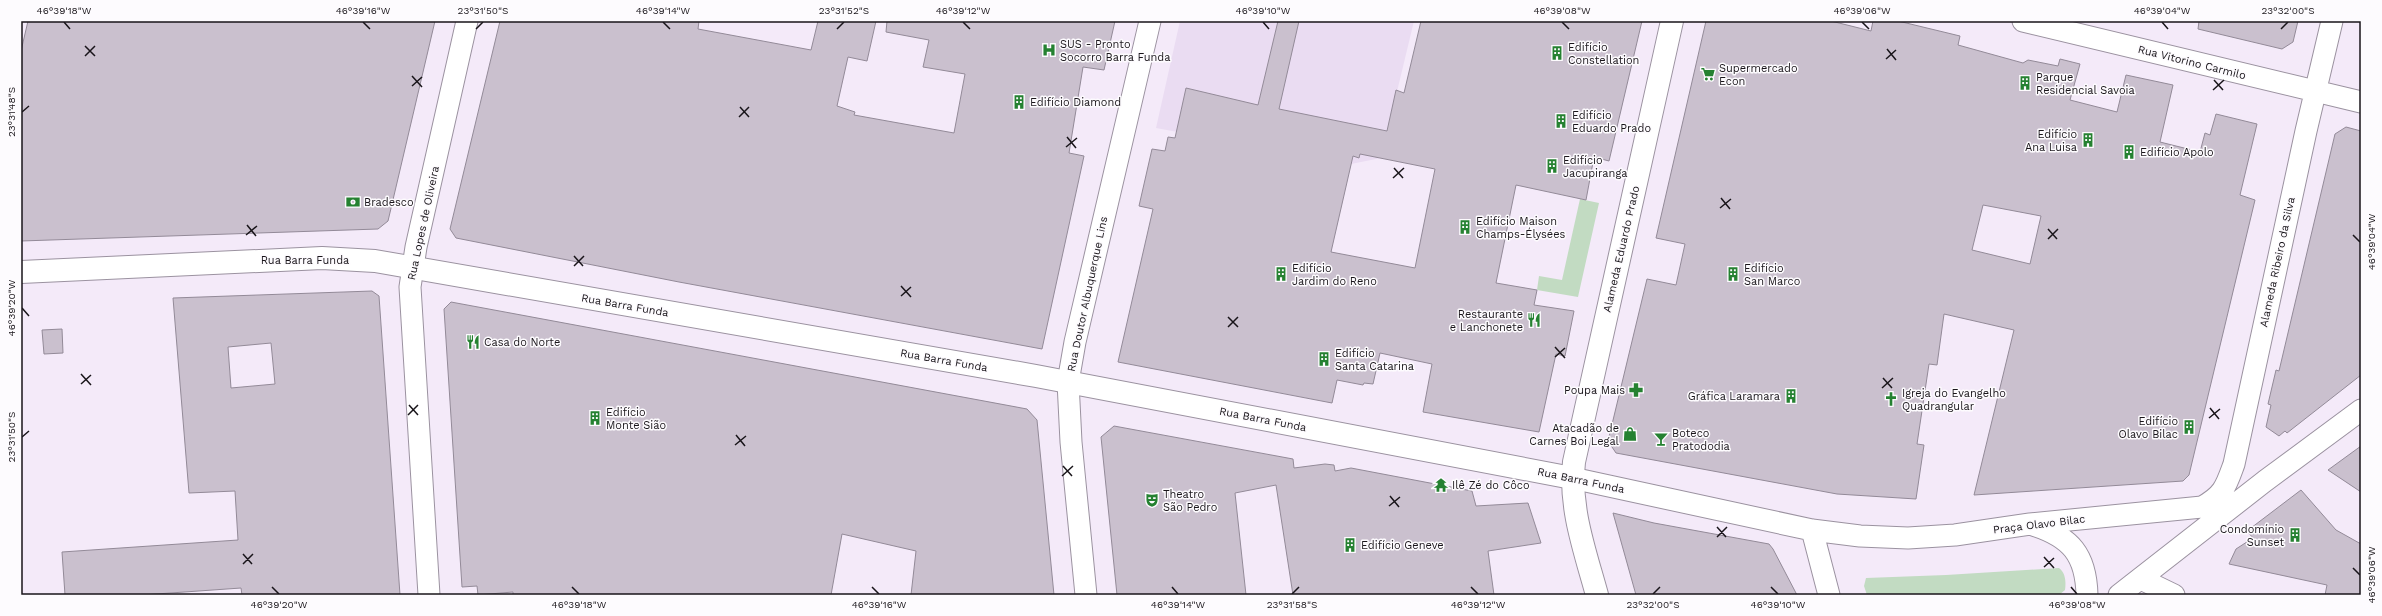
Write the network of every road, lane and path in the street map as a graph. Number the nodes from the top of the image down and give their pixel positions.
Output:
1 (467, 21) edge
2 (1150, 21) edge
3 (1672, 21) edge
4 (2023, 21) edge
5 (2332, 21) edge
6 (2315, 90) junction
7 (2361, 102) edge
8 (412, 267) junction
9 (21, 272) edge
10 (1068, 382) junction
11 (2361, 410) edge
12 (2234, 464) junction
13 (1572, 478) junction
14 (2265, 481) junction
15 (2216, 500) joint
16 (2030, 524) junction
17 (1812, 530) junction
18 (1860, 536) joint
19 (2141, 579) junction
20 (429, 595) edge
21 (1086, 595) edge
22 (1597, 595) edge
23 (1829, 595) edge
24 (2087, 595) edge
25 (2119, 595) edge
26 (2174, 595) edge

1 - 8 street, Rua Lopes de Oliveira
2 - 10 street, Rua Doutor Albuquerque Lins
3 - 13 street, Alameda Eduardo Prado
4 - 6 street, Rua Vitorino Carmilo
5 - 6 street, Alameda Ribeiro da Silva
6 - 7 street, Rua Vitorino Carmilo
6 - 12 street, Alameda Ribeiro da Silva
8 - 9 street, Rua Barra Funda
8 - 10 street, Rua Barra Funda
8 - 20 street, Rua Lopes de Oliveira
10 - 13 street, Rua Barra Funda
10 - 21 street, Rua Doutor Albuquerque Lins
11 - 14 street
12 - 14 street
12 - 15 street, Alameda Ribeiro da Silva
13 - 17 street, Rua Barra Funda
13 - 22 street, Alameda Eduardo Prado
14 - 19 street
15 - 16 street, Praça Olavo Bilac
16 - 18 street, Praça Olavo Bilac
16 - 24 street
17 - 18 street, Rua Barra Funda
17 - 23 street
19 - 25 street
19 - 26 street

